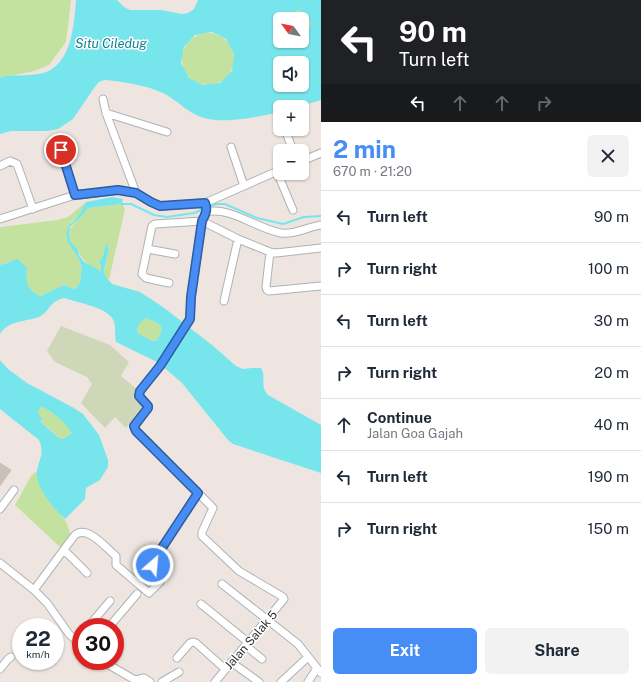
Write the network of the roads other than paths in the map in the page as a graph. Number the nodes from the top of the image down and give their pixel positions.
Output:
1 (103, 100) dead end
2 (106, 113) junction
3 (167, 132) dead end
4 (231, 147) dead end
5 (61, 150) dead end
6 (321, 153) edge
7 (309, 158) edge
8 (0, 166) edge
9 (273, 173) edge
10 (281, 180) edge
11 (244, 186) junction
12 (136, 193) junction
13 (75, 195) junction
14 (206, 208) junction
15 (33, 209) junction
16 (293, 210) dead end
17 (0, 219) edge
18 (202, 221) junction
19 (321, 225) edge
20 (238, 239) junction
21 (321, 248) edge
22 (147, 249) junction
23 (270, 252) junction
24 (175, 254) dead end
25 (169, 283) dead end
26 (321, 286) edge
27 (224, 301) dead end
28 (14, 490) dead end
29 (198, 493) junction
30 (0, 509) edge
31 (64, 550) junction
32 (0, 563) edge
33 (87, 573) dead end
34 (222, 584) dead end
35 (34, 590) junction
36 (137, 594) dead end
37 (110, 602) dead end
38 (201, 604) dead end
39 (54, 618) edge
40 (96, 618) edge
41 (117, 618) edge
42 (268, 619) junction
43 (247, 645) junction
44 (11, 657) dead end
45 (308, 657) junction
46 (177, 658) dead end
47 (262, 659) dead end
48 (231, 662) junction
49 (0, 669) edge
50 (118, 670) edge
51 (225, 670) junction
52 (319, 671) edge
53 (179, 672) dead end
54 (150, 682) edge
55 (162, 682) edge
56 (215, 682) edge
57 (258, 682) edge
58 (281, 682) edge
59 (308, 682) edge

1 - 2 street
2 - 3 street
2 - 12 street
4 - 11 street
5 - 13 street
6 - 7 street
8 - 15 street
9 - 11 street
10 - 16 street
11 - 14 street
12 - 13 street
12 - 14 street
13 - 15 street
14 - 18 street
14 - 19 street
15 - 17 street
18 - 20 street
18 - 22 street
18 - 29 street
20 - 23 street
20 - 27 street
21 - 23 street
22 - 24 street
22 - 25 street
23 - 26 street
28 - 30 street
29 - 31 street
29 - 42 street, Jalan Salak 5
31 - 33 street
31 - 35 street
32 - 35 street
34 - 42 street
35 - 39 street
36 - 41 street
37 - 40 street
38 - 43 street
42 - 43 street, Jalan Salak 5
42 - 45 street
43 - 47 street
43 - 48 street, Jalan Salak 5
44 - 49 street
45 - 52 street
45 - 58 street
46 - 51 street
48 - 51 street, Jalan Salak 5
48 - 57 street
50 - 54 street
51 - 56 street, Jalan Salak 5
52 - 59 street
53 - 55 street

